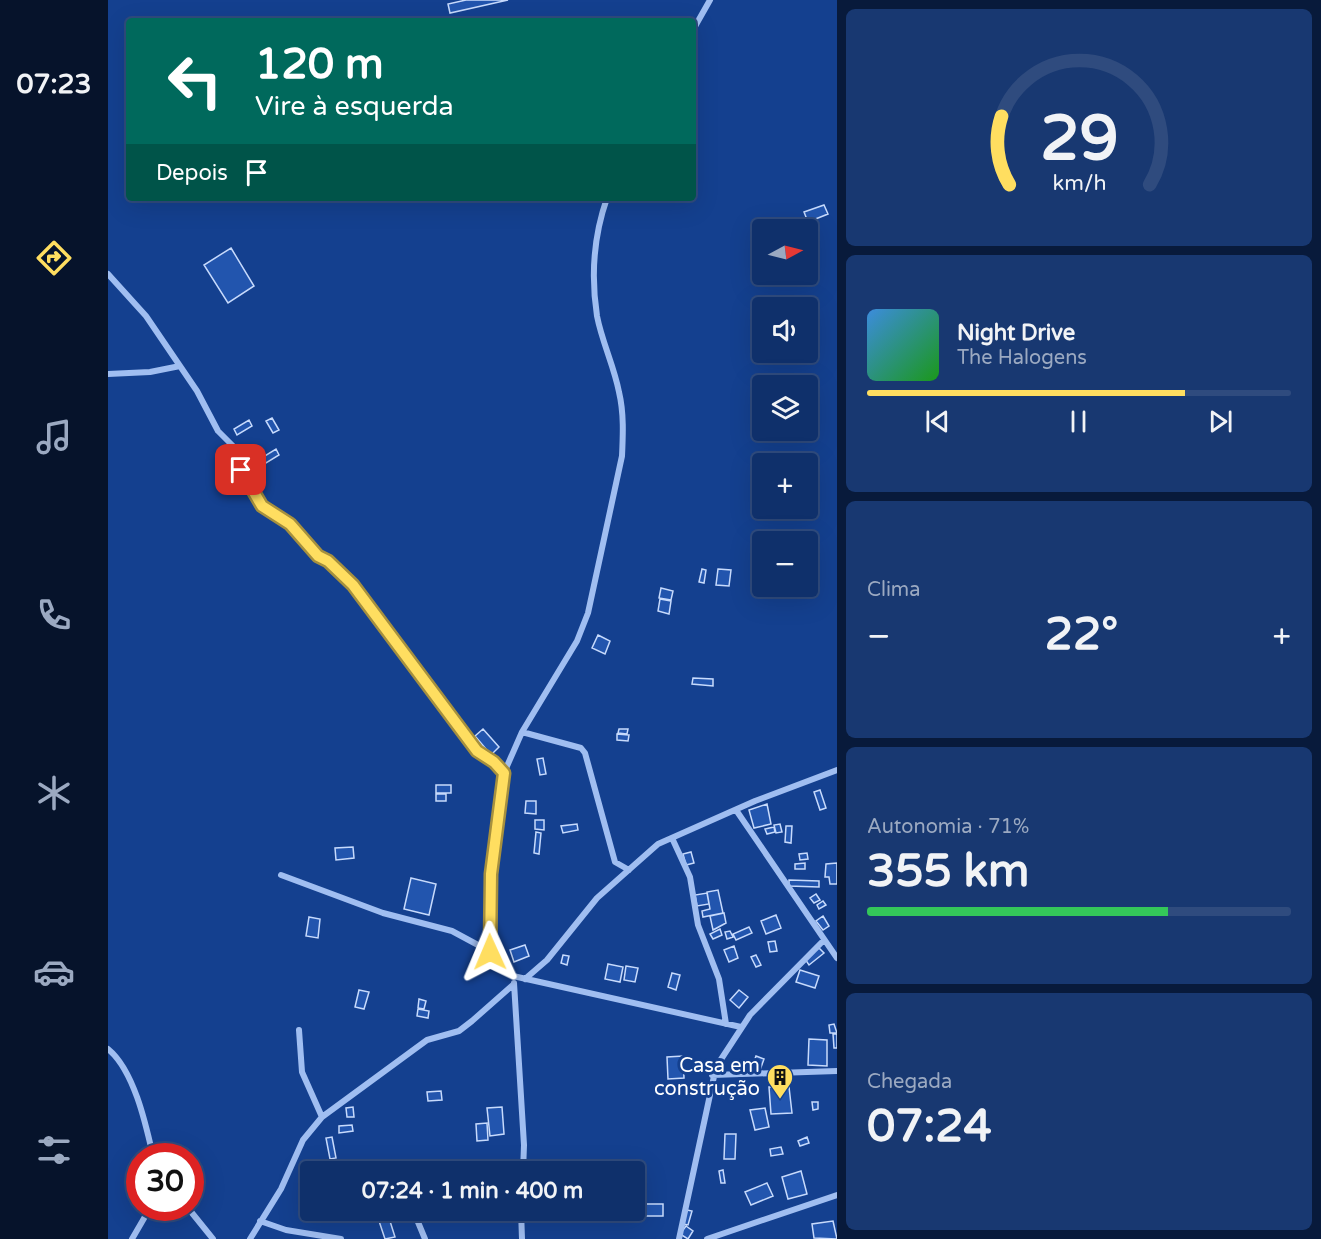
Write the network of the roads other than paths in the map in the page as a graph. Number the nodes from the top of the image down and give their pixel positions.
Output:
1 (710, 0) edge
2 (696, 25) edge
3 (606, 201) edge
4 (108, 274) edge
5 (180, 366) junction
6 (108, 374) edge
7 (522, 732) junction
8 (837, 770) edge
9 (504, 773) junction
10 (736, 810) junction
11 (672, 838) junction
12 (629, 870) junction
13 (281, 874) dead end
14 (824, 940) junction
15 (837, 945) edge
16 (490, 952) junction
17 (835, 956) edge
18 (513, 976) junction
19 (525, 979) junction
20 (514, 984) junction
21 (726, 1024) junction
22 (741, 1027) junction
23 (299, 1030) dead end
24 (108, 1049) edge
25 (837, 1071) edge
26 (712, 1075) junction
27 (322, 1117) junction
28 (150, 1143) edge
29 (523, 1161) edge
30 (837, 1195) edge
31 (142, 1221) edge
32 (198, 1221) edge
33 (260, 1221) junction
34 (418, 1221) edge
35 (522, 1221) edge
36 (132, 1239) edge
37 (213, 1239) edge
38 (250, 1239) edge
39 (341, 1239) edge
40 (425, 1239) edge
41 (522, 1239) edge
42 (679, 1239) edge
43 (707, 1239) edge

1 - 2 street
3 - 7 street
4 - 5 street
5 - 6 street
5 - 9 street
7 - 9 street
7 - 12 street
8 - 10 street
9 - 16 street
10 - 11 street
10 - 14 street
11 - 12 street
11 - 21 street
12 - 19 street
13 - 16 street
14 - 17 street
14 - 22 street
15 - 17 street
16 - 18 street
18 - 19 street
18 - 20 street
19 - 21 street
20 - 27 street
20 - 29 street
21 - 22 street
22 - 26 street
23 - 27 street
24 - 28 street
25 - 26 street
26 - 42 street
27 - 33 street
30 - 43 street
31 - 36 street
32 - 37 street
33 - 38 street
33 - 39 street
34 - 40 street
35 - 41 street

